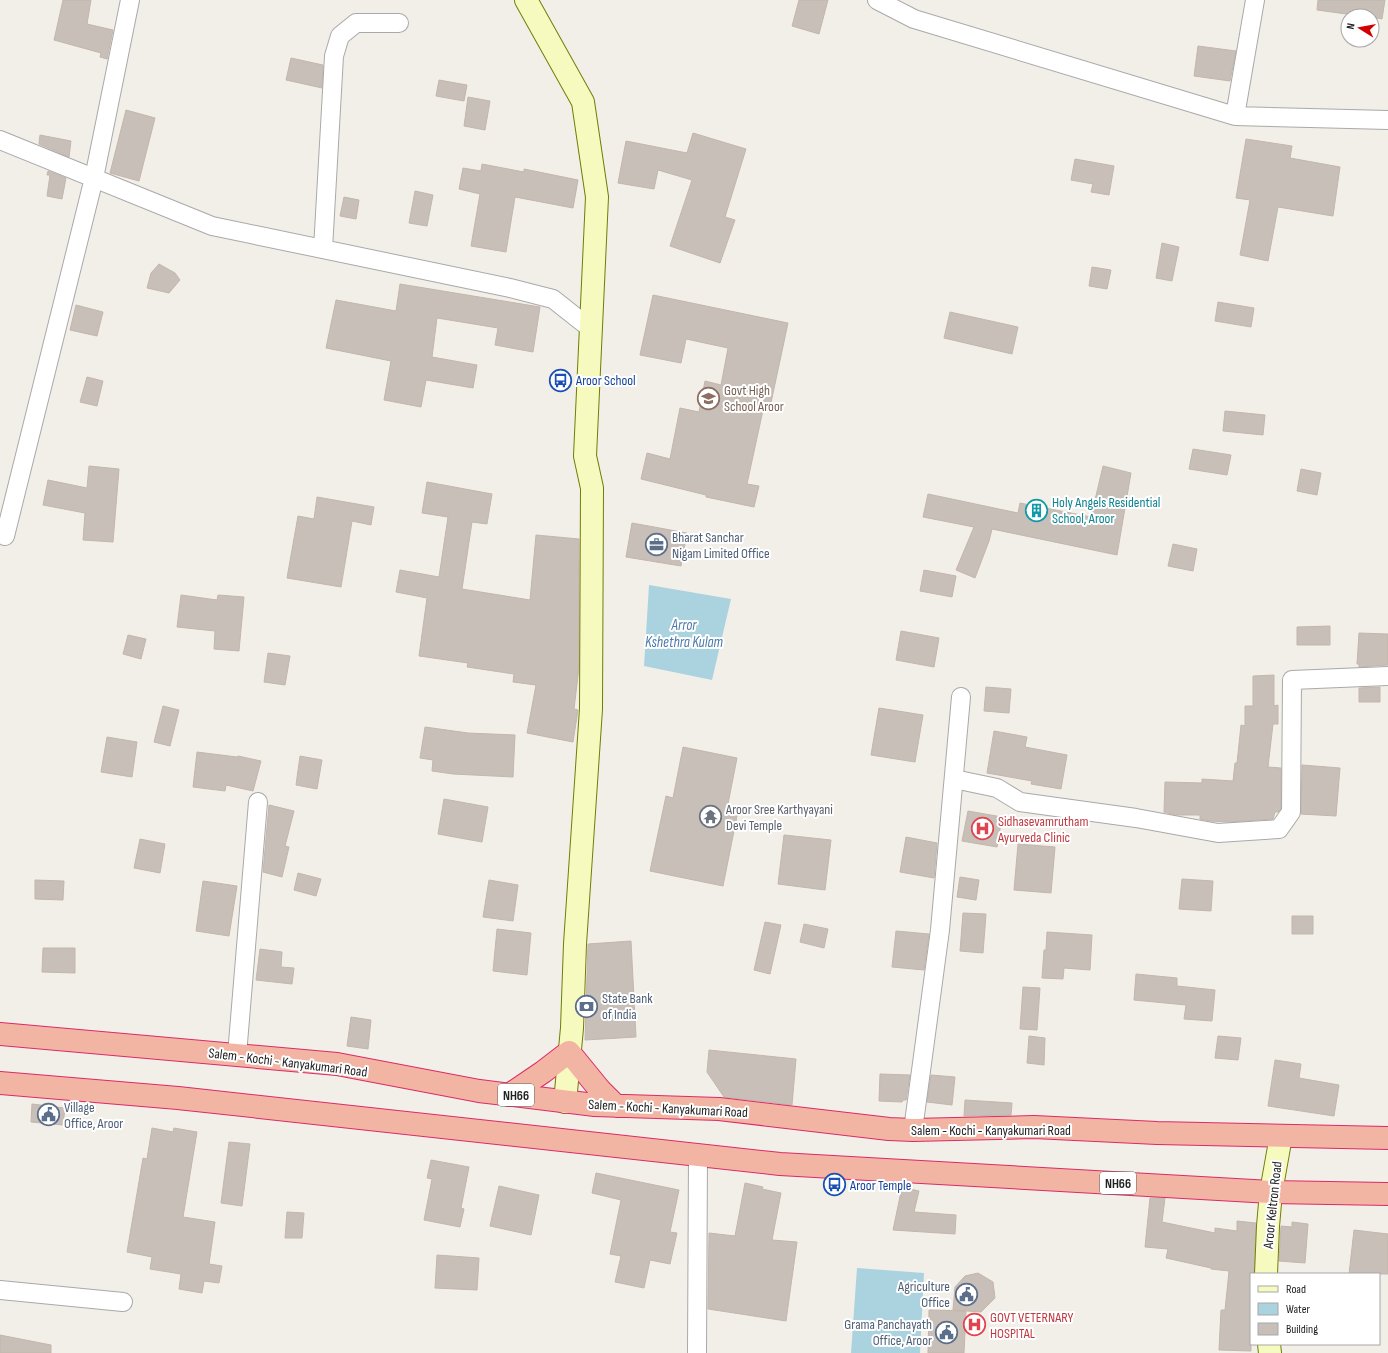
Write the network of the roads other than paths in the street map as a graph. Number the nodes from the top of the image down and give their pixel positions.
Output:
1 (130, 0) edge
2 (526, 0) edge
3 (877, 0) edge
4 (1255, 0) edge
5 (399, 23) dead end
6 (1235, 116) junction
7 (1388, 120) edge
8 (0, 140) edge
9 (94, 178) junction
10 (323, 249) junction
11 (590, 329) junction
12 (5, 536) dead end
13 (1388, 676) edge
14 (961, 697) dead end
15 (954, 779) junction
16 (258, 802) dead end
17 (0, 1034) edge
18 (569, 1052) junction
19 (237, 1055) junction
20 (0, 1083) edge
21 (510, 1095) junction
22 (565, 1102) junction
23 (616, 1106) junction
24 (913, 1130) junction
25 (1282, 1136) junction
26 (1388, 1138) edge
27 (698, 1155) junction
28 (1271, 1192) junction
29 (1388, 1194) edge
30 (1266, 1273) edge
31 (0, 1290) edge
32 (123, 1302) dead end
33 (696, 1353) edge

1 - 9 street
2 - 11 main road
3 - 6 street
4 - 6 street
5 - 10 street
6 - 7 street
8 - 9 street
9 - 10 street
9 - 12 street
10 - 11 street
11 - 18 main road
13 - 15 street
14 - 15 street
15 - 24 street
16 - 19 street
17 - 19 highway, Salem - Kochi - Kanyakumari Road / NH66
18 - 21 highway
18 - 22 main road
18 - 23 highway
19 - 21 highway, Salem - Kochi - Kanyakumari Road / NH66
20 - 27 highway, NH66
21 - 22 highway, Salem - Kochi - Kanyakumari Road / NH66
22 - 23 highway, Salem - Kochi - Kanyakumari Road / NH66
23 - 24 highway, Salem - Kochi - Kanyakumari Road / NH66
24 - 25 highway, Salem - Kochi - Kanyakumari Road / NH66
25 - 26 highway, Salem - Kochi - Kanyakumari Road / NH66
25 - 28 main road, Aroor Keltron Road
27 - 28 highway, NH66
27 - 33 street
28 - 29 highway, NH66
28 - 30 main road, Aroor Keltron Road
31 - 32 street

